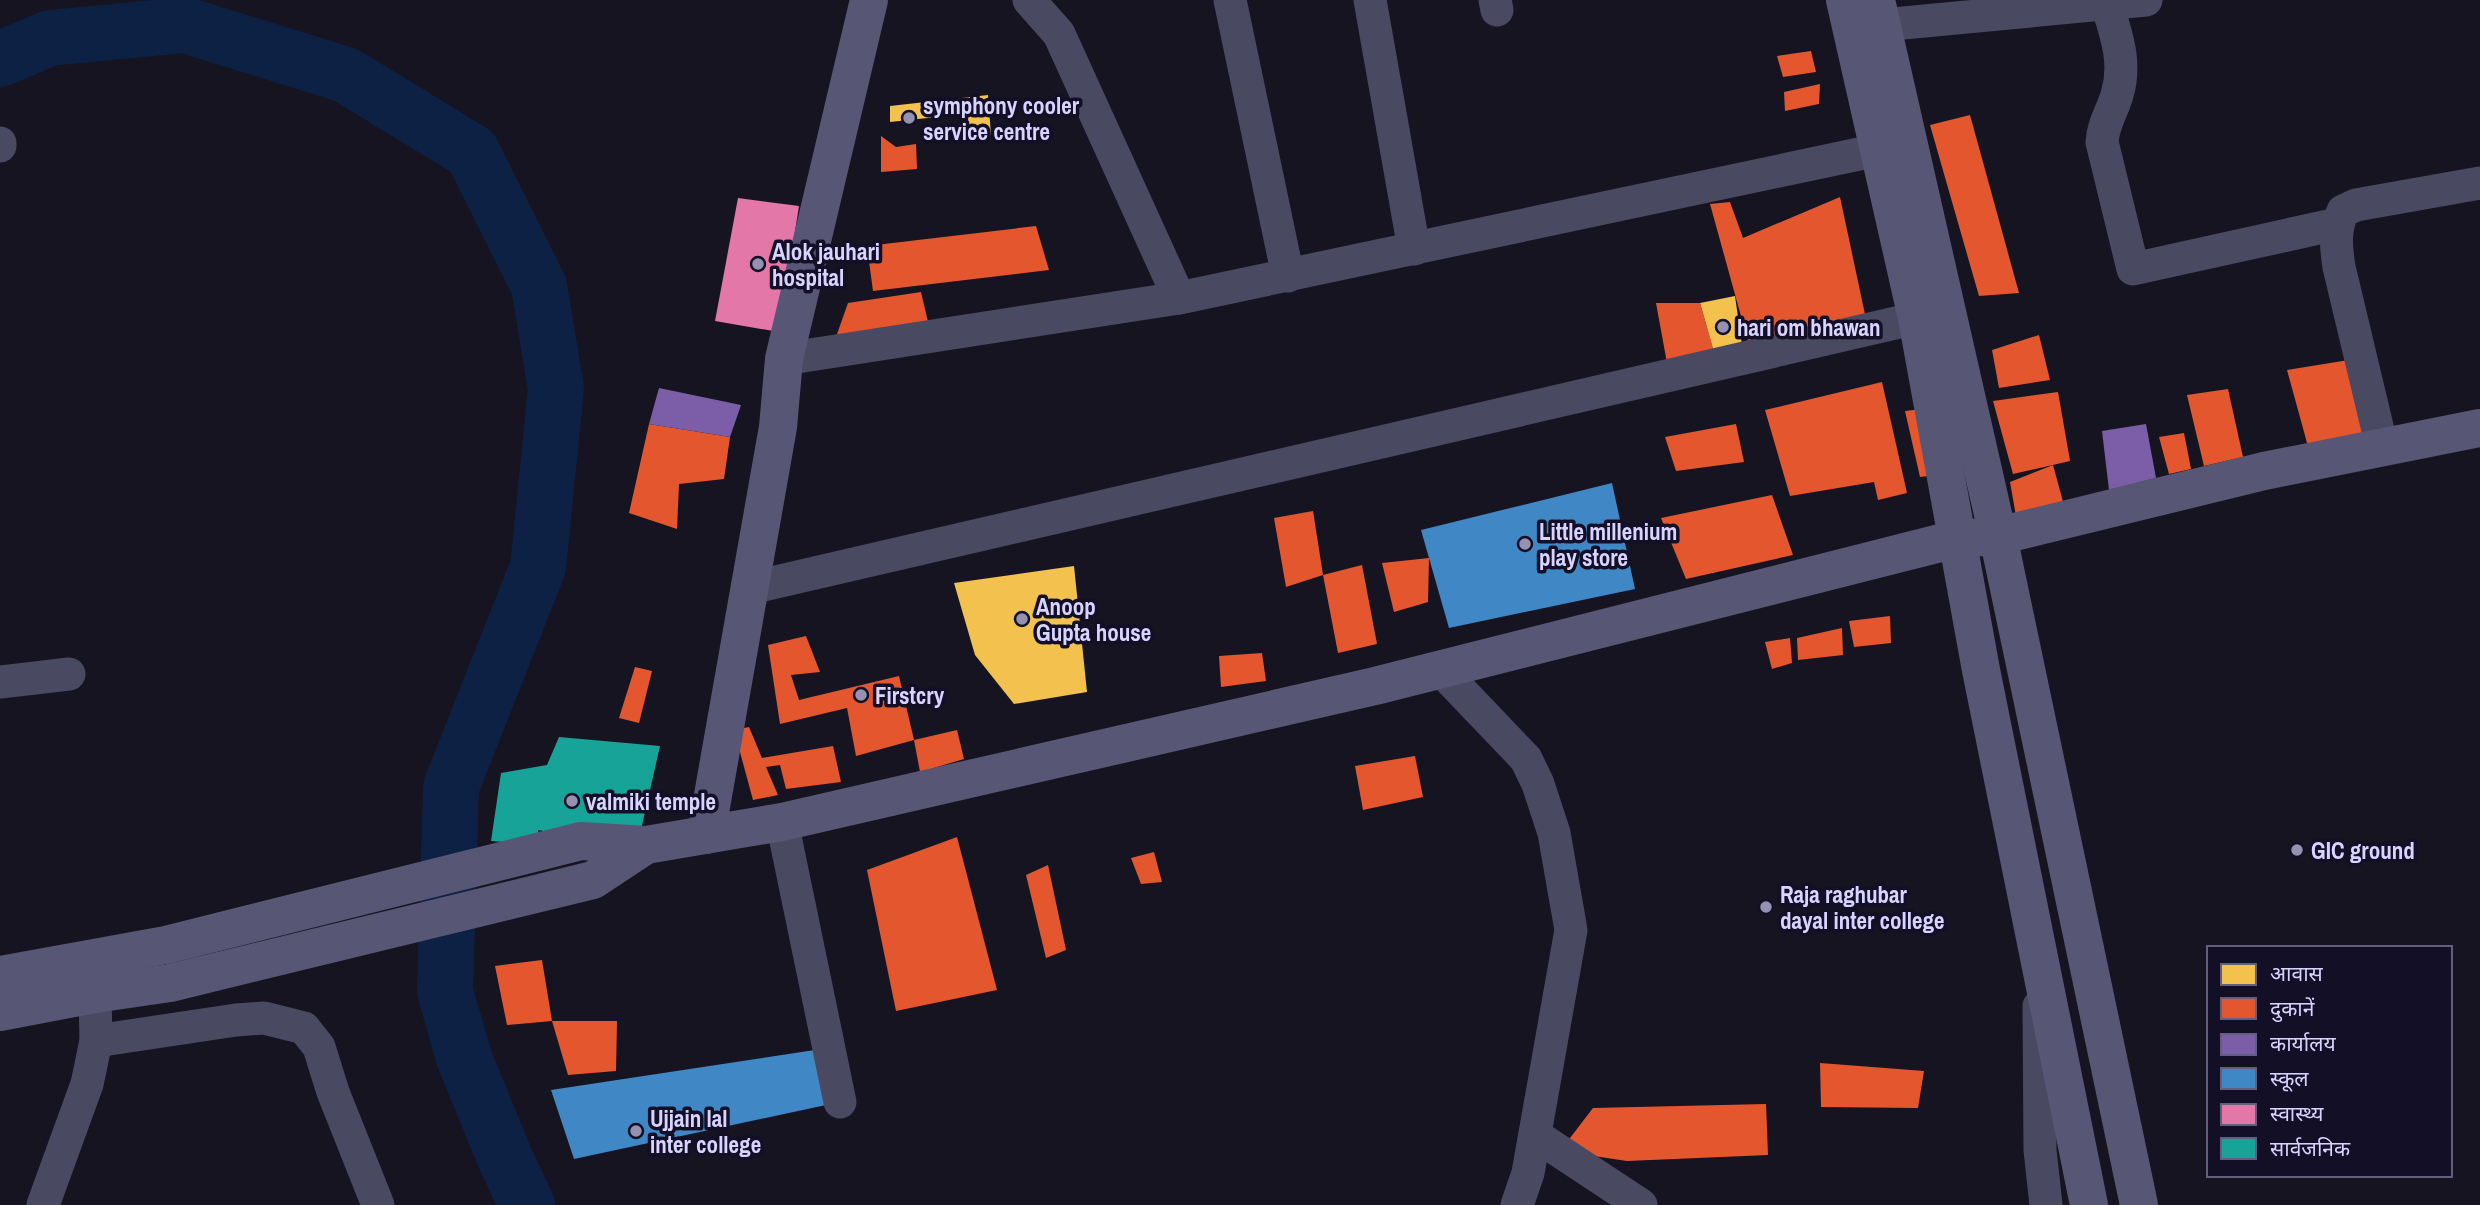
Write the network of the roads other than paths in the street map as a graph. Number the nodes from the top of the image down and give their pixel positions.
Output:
1 (869, 0) edge
2 (1029, 0) edge
3 (1230, 0) edge
4 (1370, 0) edge
5 (1845, 0) edge
6 (2146, 0) edge
7 (2106, 4) junction
8 (1997, 7) edge
9 (1879, 13) edge
10 (1878, 150) junction
11 (2480, 183) edge
12 (2337, 224) junction
13 (1414, 250) junction
14 (1288, 276) junction
15 (1179, 298) junction
16 (1917, 318) junction
17 (784, 359) junction
18 (2480, 428) edge
19 (2382, 447) junction
20 (1997, 536) junction
21 (1956, 539) junction
22 (750, 588) junction
23 (1440, 669) junction
24 (69, 674) dead end
25 (0, 682) edge
26 (782, 822) junction
27 (706, 835) junction
28 (646, 845) junction
29 (2039, 958) junction
30 (0, 975) edge
31 (95, 994) junction
32 (0, 1013) edge
33 (96, 1041) junction
34 (839, 1102) dead end
35 (1535, 1135) junction
36 (43, 1205) edge
37 (378, 1205) edge
38 (1517, 1205) edge
39 (1641, 1205) edge
40 (2046, 1205) edge
41 (2089, 1205) edge
42 (2139, 1205) edge

1 - 17 street
2 - 15 street
3 - 14 street
4 - 13 street
5 - 10 street
6 - 7 street
7 - 8 street
7 - 12 street
8 - 9 street
9 - 20 street
10 - 13 street
10 - 16 street
11 - 12 street
12 - 19 street
13 - 14 street
14 - 15 street
15 - 17 street
16 - 21 street
16 - 22 street
17 - 22 street
18 - 19 street
19 - 20 street
20 - 21 street
20 - 42 street
21 - 23 street
21 - 29 street
22 - 27 street
23 - 26 street
23 - 35 street
24 - 25 street
26 - 27 street
26 - 34 street
27 - 28 street
28 - 30 street
28 - 31 street
29 - 40 street
29 - 41 street
31 - 32 street
31 - 33 street
33 - 36 street
33 - 37 street
35 - 38 street
35 - 39 street

